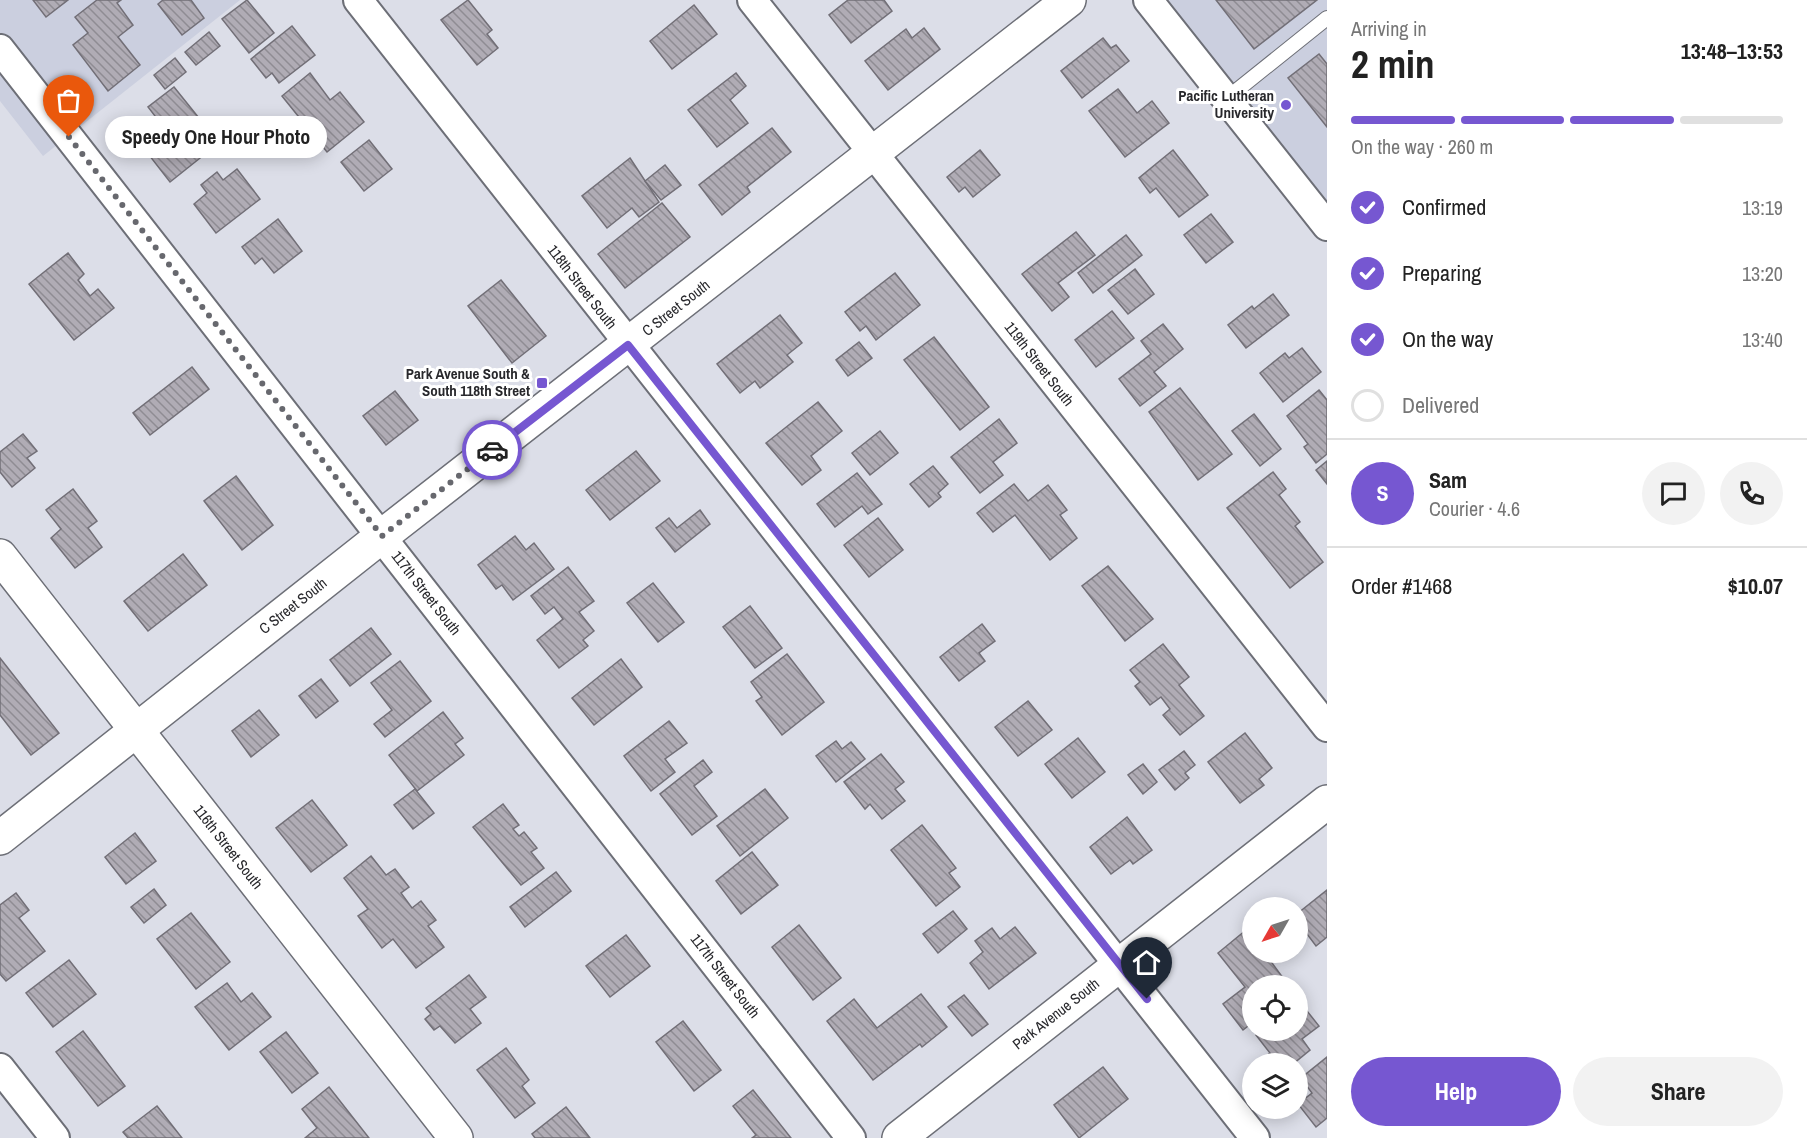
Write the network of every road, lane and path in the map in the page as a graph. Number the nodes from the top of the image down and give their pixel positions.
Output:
1 (358, 0) edge
2 (752, 0) edge
3 (1069, 0) edge
4 (1148, 0) edge
5 (1327, 18) edge
6 (0, 49) edge
7 (1226, 99) junction
8 (872, 153) junction
9 (1327, 226) edge
10 (628, 345) junction
11 (382, 536) junction
12 (0, 556) edge
13 (1327, 727) edge
14 (136, 730) junction
15 (1327, 802) edge
16 (0, 838) edge
17 (1120, 964) junction
18 (0, 1068) edge
19 (55, 1138) edge
20 (456, 1138) edge
21 (851, 1138) edge
22 (899, 1138) edge
23 (1255, 1138) edge

1 - 10 street, 118th Street South
2 - 8 street, 119th Street South
3 - 8 main road, C Street South
4 - 7 street
5 - 7 lane
6 - 11 street, 117th Street South
7 - 9 street
8 - 10 main road, C Street South
8 - 13 street, 119th Street South
10 - 11 main road, C Street South
10 - 17 street, 118th Street South
11 - 14 main road, C Street South
11 - 21 street, 117th Street South
12 - 14 main road, 116th Street South
14 - 16 main road, C Street South
14 - 20 main road, 116th Street South
15 - 17 main road, Park Avenue South
17 - 22 main road, Park Avenue South
17 - 23 street, 118th Street South
18 - 19 street

